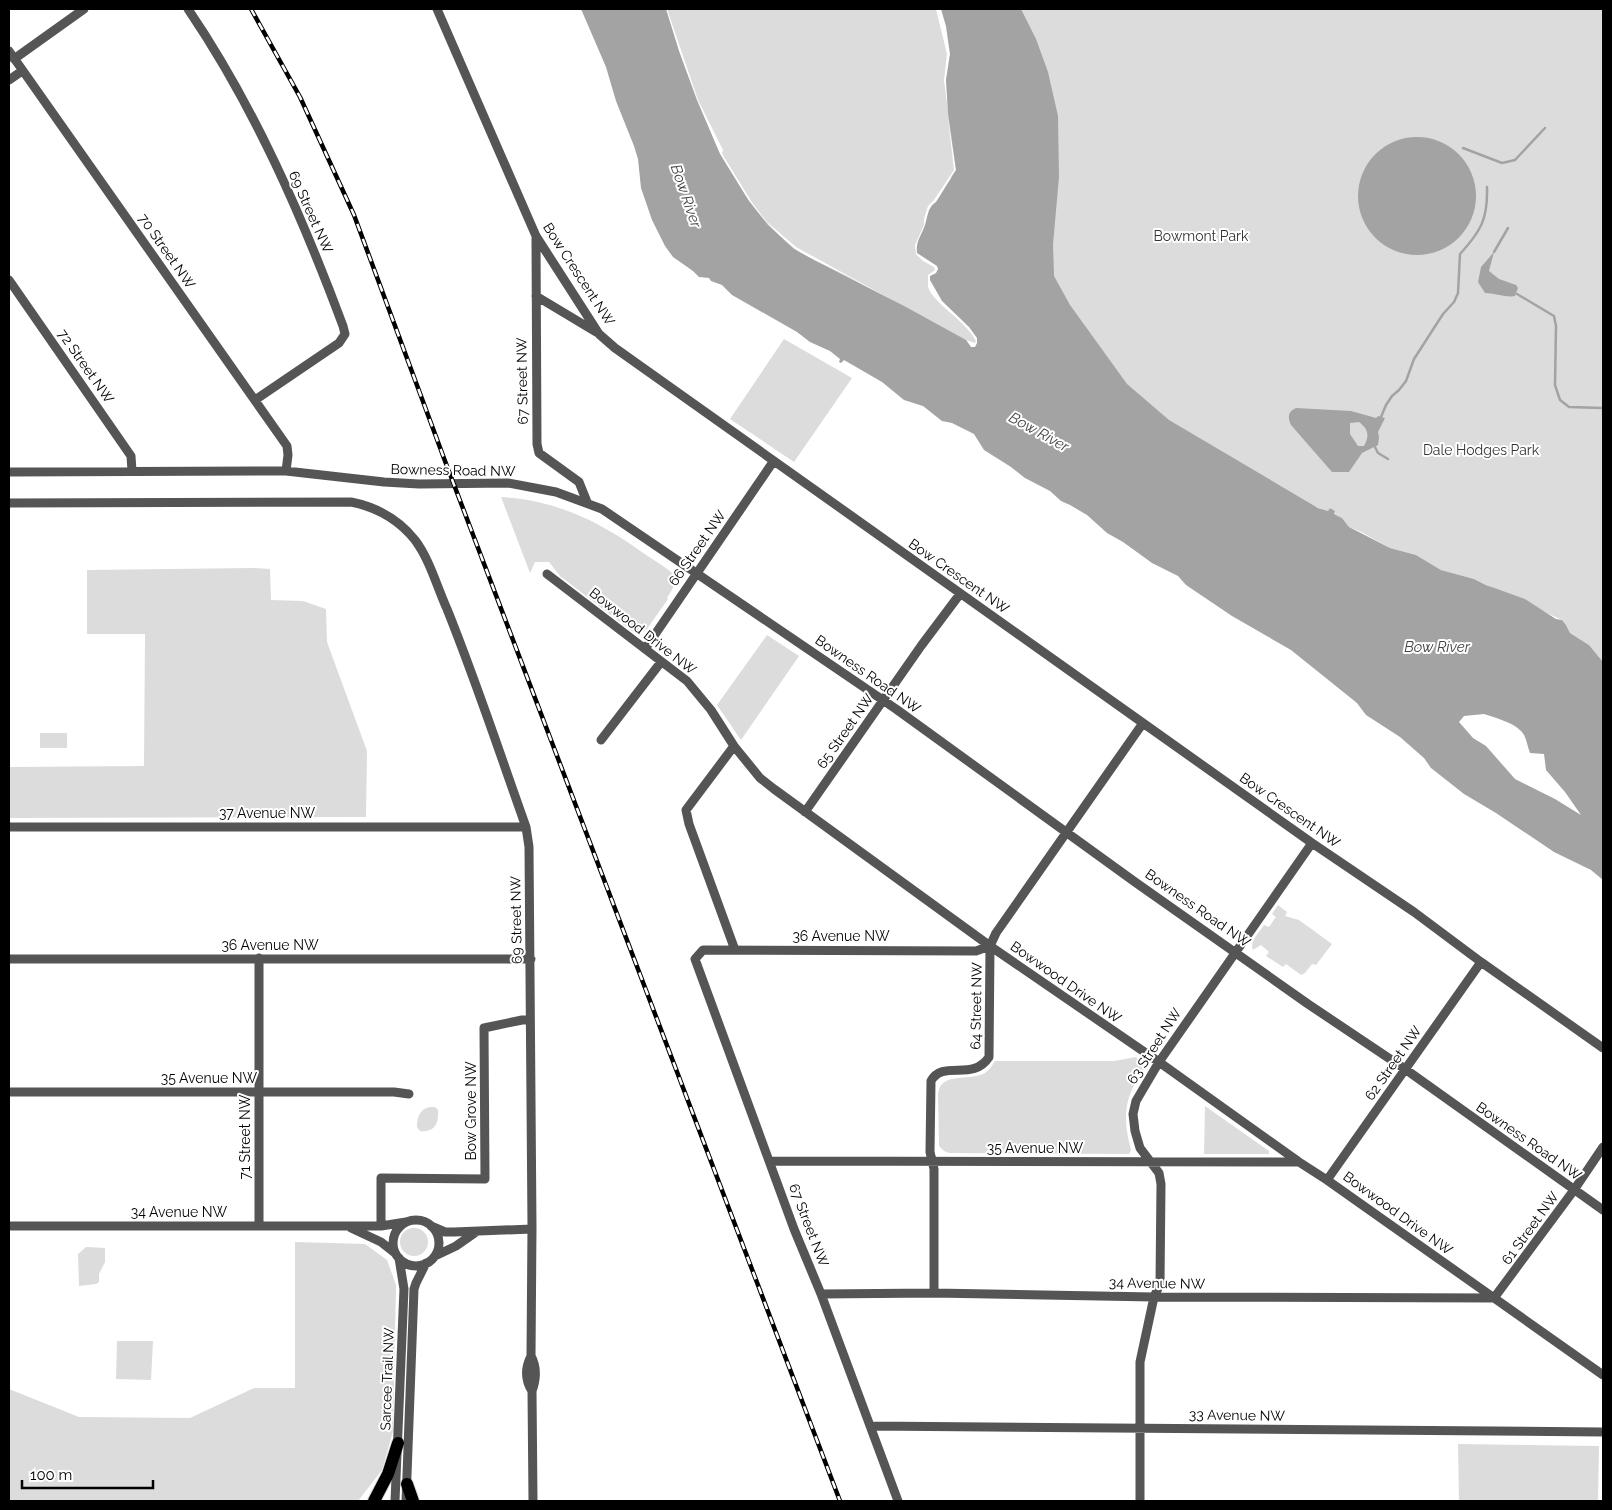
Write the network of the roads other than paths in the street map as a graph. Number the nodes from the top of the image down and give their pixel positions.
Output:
1 (84, 9) edge
2 (188, 9) edge
3 (437, 9) edge
4 (11, 55) edge
5 (22, 71) junction
6 (9, 80) edge
7 (536, 236) junction
8 (9, 280) edge
9 (536, 296) junction
10 (599, 334) junction
11 (255, 400) junction
12 (773, 462) junction
13 (132, 471) junction
14 (286, 471) junction
15 (9, 472) edge
16 (587, 502) junction
17 (9, 503) edge
18 (697, 573) junction
19 (546, 574) dead end
20 (960, 594) junction
21 (644, 649) junction
22 (661, 662) junction
23 (883, 701) junction
24 (1143, 723) junction
25 (601, 740) dead end
26 (734, 746) junction
27 (805, 812) junction
28 (9, 827) edge
29 (526, 827) junction
30 (1066, 833) junction
31 (1312, 843) junction
32 (990, 946) junction
33 (735, 950) junction
34 (1236, 951) junction
35 (259, 958) junction
36 (9, 959) edge
37 (531, 959) junction
38 (695, 959) joint
39 (1482, 962) junction
40 (530, 1020) junction
41 (1603, 1048) edge
42 (1159, 1062) junction
43 (1406, 1069) junction
44 (9, 1092) edge
45 (259, 1092) junction
46 (409, 1094) dead end
47 (1603, 1147) edge
48 (770, 1161) junction
49 (932, 1162) junction
50 (1151, 1162) junction
51 (1299, 1162) junction
52 (1327, 1180) junction
53 (1574, 1190) junction
54 (1603, 1210) edge
55 (406, 1222) junction
56 (427, 1223) junction
57 (9, 1226) edge
58 (259, 1226) junction
59 (348, 1226) junction
60 (381, 1226) junction
61 (532, 1229) junction
62 (476, 1232) junction
63 (397, 1256) junction
64 (429, 1261) junction
65 (934, 1293) junction
66 (821, 1294) junction
67 (1154, 1297) junction
68 (1494, 1298) junction
69 (1603, 1375) edge
70 (870, 1426) junction
71 (1140, 1428) junction
72 (1603, 1432) edge
73 (398, 1443) junction
74 (407, 1484) junction
75 (374, 1501) edge
76 (395, 1501) edge
77 (406, 1501) edge
78 (413, 1501) edge
79 (533, 1501) edge
80 (898, 1501) edge
81 (1140, 1501) edge

1 - 4 street
2 - 11 street, 69 Street NW
3 - 7 street, Bow Crescent NW
4 - 5 street, 70 Street NW
5 - 6 street
5 - 11 street, 70 Street NW
7 - 9 street, 67 Street NW
7 - 10 street, Bow Crescent NW
8 - 13 street, 72 Street NW
9 - 10 street
9 - 16 street, 67 Street NW
10 - 12 street, Bow Crescent NW
11 - 14 street, 70 Street NW
12 - 18 street, 66 Street NW
12 - 20 street, Bow Crescent NW
13 - 14 street, Bowness Road NW
13 - 15 street, Bowness Road NW
14 - 16 street, Bowness Road NW
16 - 18 street, Bowness Road NW
17 - 29 street, 69 Street NW
18 - 21 street, 66 Street NW
18 - 23 street, Bowness Road NW
19 - 21 street, Bowwood Drive NW
20 - 23 street, 65 Street NW
20 - 24 street, Bow Crescent NW
21 - 22 street, Bowwood Drive NW
22 - 25 street
22 - 26 street, Bowwood Drive NW
23 - 27 street, 65 Street NW
23 - 30 street, Bowness Road NW
24 - 30 street, 64 Street NW
24 - 31 street, Bow Crescent NW
26 - 27 street, Bowwood Drive NW
26 - 33 street
27 - 32 street, Bowwood Drive NW
28 - 29 street, 37 Avenue NW
29 - 37 street, 69 Street NW
30 - 32 street, 64 Street NW
30 - 34 street, Bowness Road NW
31 - 34 street, 63 Street NW
31 - 39 street, Bow Crescent NW
32 - 33 street, 36 Avenue NW
32 - 42 street, Bowwood Drive NW
32 - 49 street, 64 Street NW
33 - 38 street, 36 Avenue NW
34 - 42 street, 63 Street NW
34 - 43 street, Bowness Road NW
35 - 36 street, 36 Avenue NW
35 - 37 street, 36 Avenue NW
35 - 45 street, 71 Street NW
37 - 40 street, 69 Street NW
38 - 48 street, 67 Street NW
39 - 41 street, Bow Crescent NW
39 - 43 street, 62 Street NW
40 - 60 street, Bow Grove NW
40 - 61 street, 69 Street NW
42 - 50 street, 63 Street NW
42 - 51 street, Bowwood Drive NW
43 - 52 street, 62 Street NW
43 - 53 street, Bowness Road NW
44 - 45 street, 35 Avenue NW
45 - 46 street, 35 Avenue NW
45 - 58 street, 71 Street NW
47 - 53 street, 61 Street NW
48 - 49 street, 35 Avenue NW
48 - 66 street, 67 Street NW
49 - 50 street, 35 Avenue NW
49 - 65 street, 64 Street NW
50 - 51 street, 35 Avenue NW
50 - 67 street, 63 Street NW
51 - 52 street, Bowwood Drive NW
52 - 68 street, Bowwood Drive NW
53 - 54 street, Bowness Road NW
53 - 68 street, 61 Street NW
55 - 56 street
55 - 60 street, 34 Avenue NW
55 - 63 street
56 - 62 street
56 - 64 street
57 - 58 street, 34 Avenue NW
58 - 59 street, 34 Avenue NW
59 - 60 street, 34 Avenue NW
59 - 63 street, 34 Avenue NW
61 - 62 street
61 - 79 street, 69 Street NW
62 - 64 street
63 - 64 street
63 - 73 street, Sarcee Trail NW
64 - 74 street, Sarcee Trail NW
65 - 66 street, 34 Avenue NW
65 - 67 street, 34 Avenue NW
66 - 70 street, 67 Street NW
67 - 68 street, 34 Avenue NW
67 - 71 street, 63 Street NW
68 - 69 street, Bowwood Drive NW
70 - 71 street, 33 Avenue NW
70 - 80 street, 67 Street NW
71 - 72 street, 33 Avenue NW
71 - 81 street, 63 Street NW
73 - 75 highway
73 - 76 street, Sarcee Trail NW
74 - 77 street, Sarcee Trail NW
74 - 78 highway

